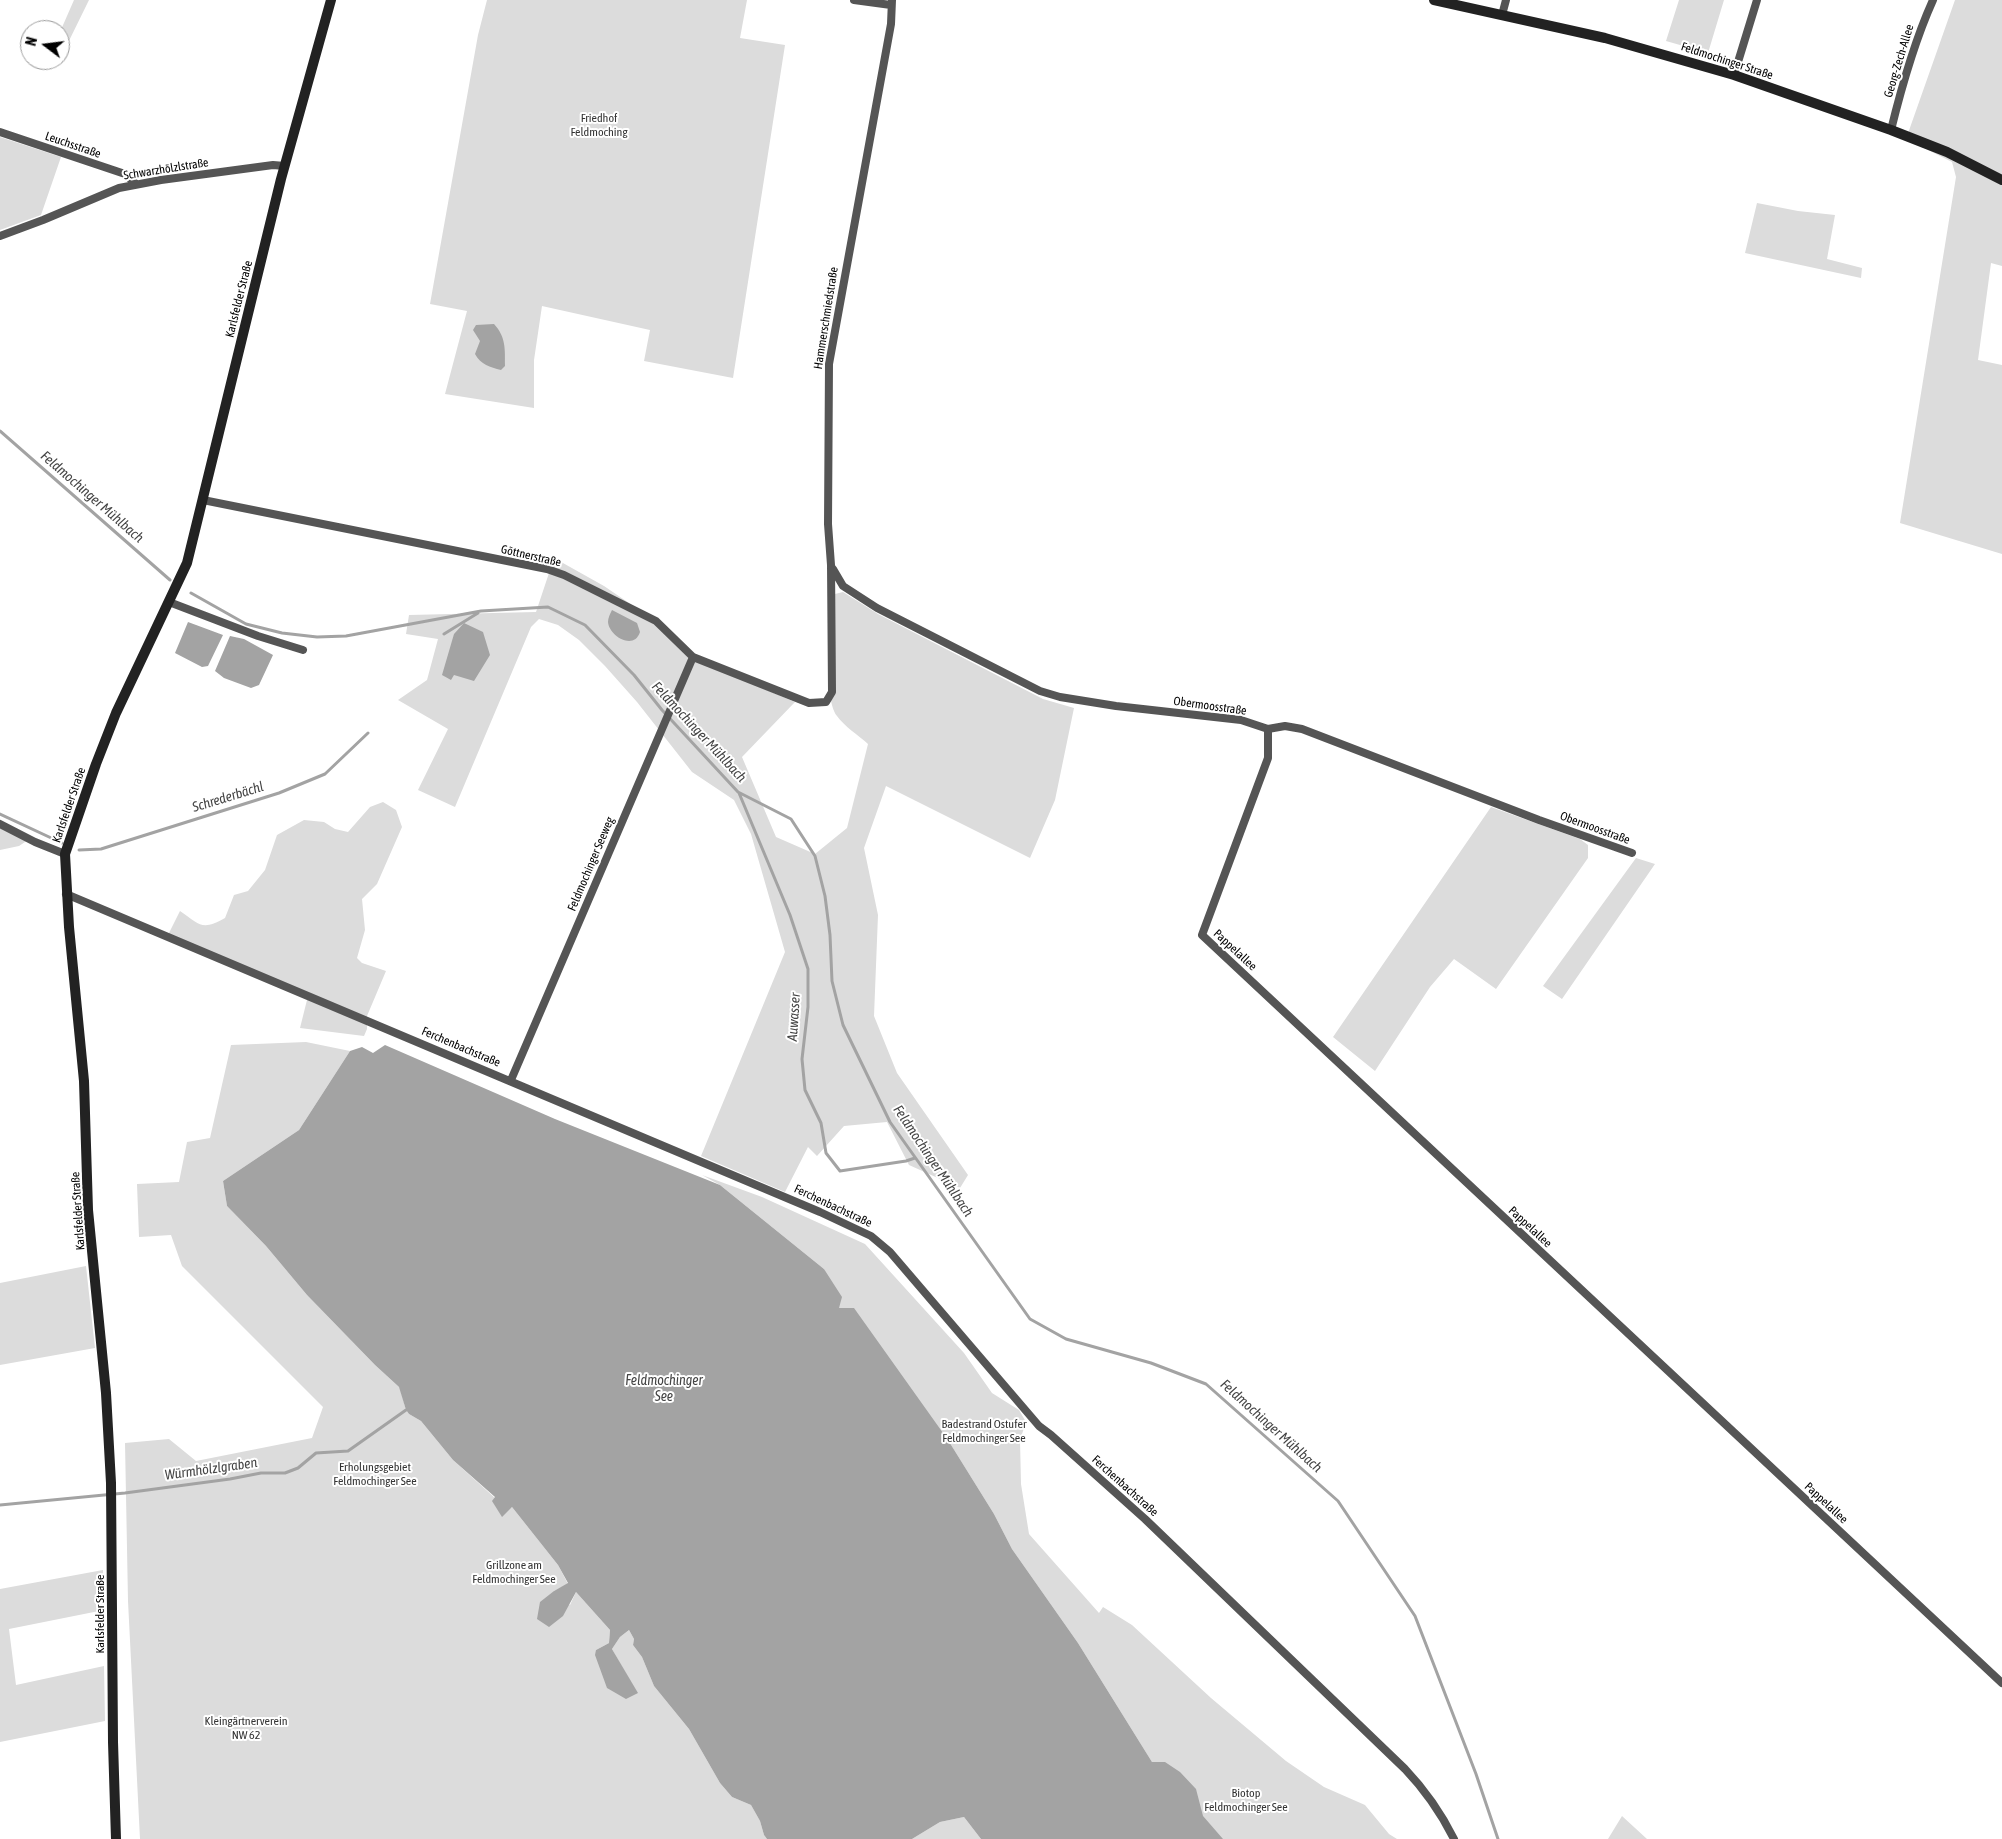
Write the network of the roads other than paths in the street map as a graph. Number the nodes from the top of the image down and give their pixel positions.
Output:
1 (331, 0) edge
2 (854, 0) edge
3 (1434, 0) edge
4 (1506, 0) edge
5 (1757, 0) edge
6 (1933, 0) edge
7 (892, 3) edge
8 (1502, 15) junction
9 (1734, 75) junction
10 (1891, 130) junction
11 (0, 132) edge
12 (285, 166) junction
13 (2002, 180) edge
14 (136, 184) junction
15 (0, 236) edge
16 (202, 500) junction
17 (831, 565) junction
18 (169, 602) junction
19 (303, 650) dead end
20 (693, 657) junction
21 (826, 702) joint
22 (1268, 729) junction
23 (0, 824) edge
24 (1632, 853) dead end
25 (65, 854) junction
26 (66, 894) junction
27 (511, 1080) junction
28 (2002, 1683) edge
29 (116, 1839) edge
30 (1454, 1839) edge

1 - 12 street, Karlsfelder Straße
2 - 7 street
3 - 8 street, Feldmochinger Straße
4 - 8 street
5 - 9 street
6 - 10 street, Georg-Zech-Allee
7 - 17 street, Hammerschmiedstraße
8 - 9 street, Feldmochinger Straße
9 - 10 street, Feldmochinger Straße
10 - 13 street, Feldmochinger Straße
11 - 14 street, Leuchsstraße
12 - 14 street, Schwarzhölzlstraße
12 - 16 street, Karlsfelder Straße
14 - 15 street, Schwarzhölzlstraße
16 - 18 street, Karlsfelder Straße
16 - 20 street, Göttnerstraße
17 - 21 street, Hammerschmiedstraße
17 - 22 street, Obermoosstraße
18 - 19 street
18 - 25 street, Karlsfelder Straße
20 - 21 street, Göttnerstraße
20 - 27 street, Feldmochinger Seeweg
22 - 24 street, Obermoosstraße
22 - 28 street, Pappelallee
23 - 25 street
25 - 26 street, Karlsfelder Straße
26 - 27 street, Ferchenbachstraße
26 - 29 street, Karlsfelder Straße
27 - 30 street, Ferchenbachstraße

